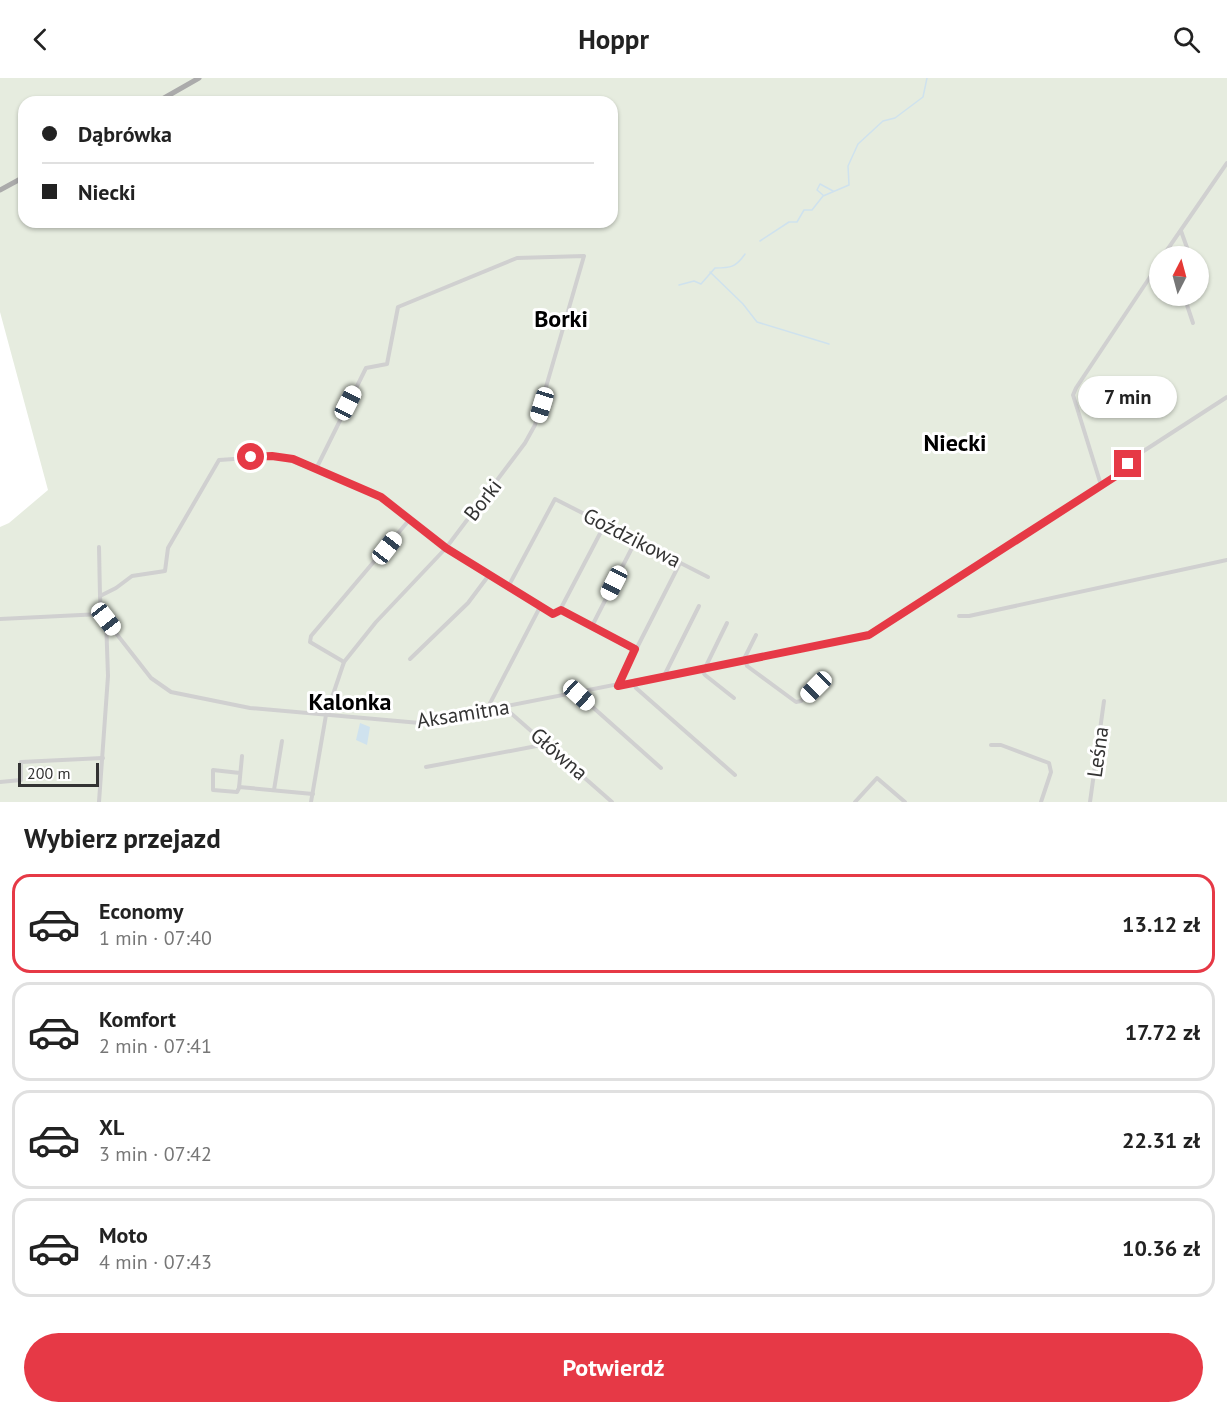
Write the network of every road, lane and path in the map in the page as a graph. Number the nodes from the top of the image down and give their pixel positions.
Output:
1 (199, 78) edge
2 (168, 96) edge
3 (1227, 163) edge
4 (18, 180) edge
5 (0, 190) edge
6 (1181, 230) junction
7 (1170, 246) edge
8 (1187, 246) edge
9 (1149, 278) edge
10 (1187, 306) edge
11 (1193, 323) dead end
12 (1227, 397) edge
13 (316, 468) junction
14 (1101, 485) junction
15 (410, 519) junction
16 (605, 524) junction
17 (636, 540) junction
18 (99, 547) dead end
19 (446, 548) junction
20 (1227, 560) edge
21 (680, 563) junction
22 (489, 575) junction
23 (708, 578) dead end
24 (508, 587) junction
25 (100, 596) junction
26 (699, 606) dead end
27 (540, 608) junction
28 (561, 610) junction
29 (101, 614) junction
30 (959, 616) dead end
31 (106, 619) junction
32 (0, 620) edge
33 (727, 623) dead end
34 (592, 626) junction
35 (756, 634) dead end
36 (635, 649) junction
37 (410, 659) dead end
38 (744, 660) junction
39 (344, 662) junction
40 (703, 668) junction
41 (664, 676) junction
42 (633, 682) junction
43 (618, 686) junction
44 (816, 687) dead end
45 (577, 694) junction
46 (734, 698) dead end
47 (1104, 701) dead end
48 (504, 708) junction
49 (485, 711) junction
50 (327, 714) junction
51 (282, 741) dead end
52 (547, 744) junction
53 (992, 745) dead end
54 (242, 756) dead end
55 (103, 758) junction
56 (426, 767) dead end
57 (661, 768) dead end
58 (240, 773) junction
59 (735, 775) dead end
60 (0, 782) edge
61 (239, 787) junction
62 (274, 790) junction
63 (313, 794) junction
64 (99, 802) edge
65 (311, 802) edge
66 (612, 802) edge
67 (855, 802) edge
68 (905, 802) edge
69 (1041, 802) edge
70 (1090, 802) edge

1 - 2 main road
3 - 6 street
4 - 5 main road
6 - 7 street
6 - 8 street
9 - 14 street
10 - 11 street
12 - 14 street
13 - 15 street
13 - 19 street, Borki
13 - 25 street
14 - 38 street
15 - 19 street
15 - 39 street
16 - 17 street, Goździkowa
16 - 24 street, Goździkowa
16 - 28 street
17 - 21 street, Goździkowa
17 - 34 street
18 - 25 street
19 - 22 street
19 - 39 street, Borki
20 - 30 street
21 - 23 street, Goździkowa
21 - 36 street
22 - 24 street
22 - 37 street
24 - 27 street
25 - 29 street
26 - 41 street
27 - 28 street
27 - 49 street
28 - 34 street
29 - 31 street, Aksamitna
29 - 32 street
31 - 50 street, Aksamitna
31 - 55 street
33 - 40 street
34 - 36 street
35 - 38 street
36 - 43 street
38 - 40 street, Aksamitna
38 - 44 street
39 - 50 street, Borki
40 - 41 street, Aksamitna
40 - 46 street
41 - 42 street, Aksamitna
42 - 43 street, Aksamitna
42 - 59 street
43 - 45 street, Aksamitna
45 - 48 street, Aksamitna
45 - 57 street
47 - 70 street, Leśna
48 - 49 street, Aksamitna
48 - 52 street, Główna
49 - 50 street, Aksamitna
50 - 63 street, Borki
51 - 62 street
52 - 56 street
52 - 66 street, Główna
53 - 69 street
54 - 58 street
55 - 60 street
55 - 64 street
58 - 61 street
58 - 61 street
61 - 62 street
62 - 63 street
63 - 65 street, Borki
67 - 68 street

